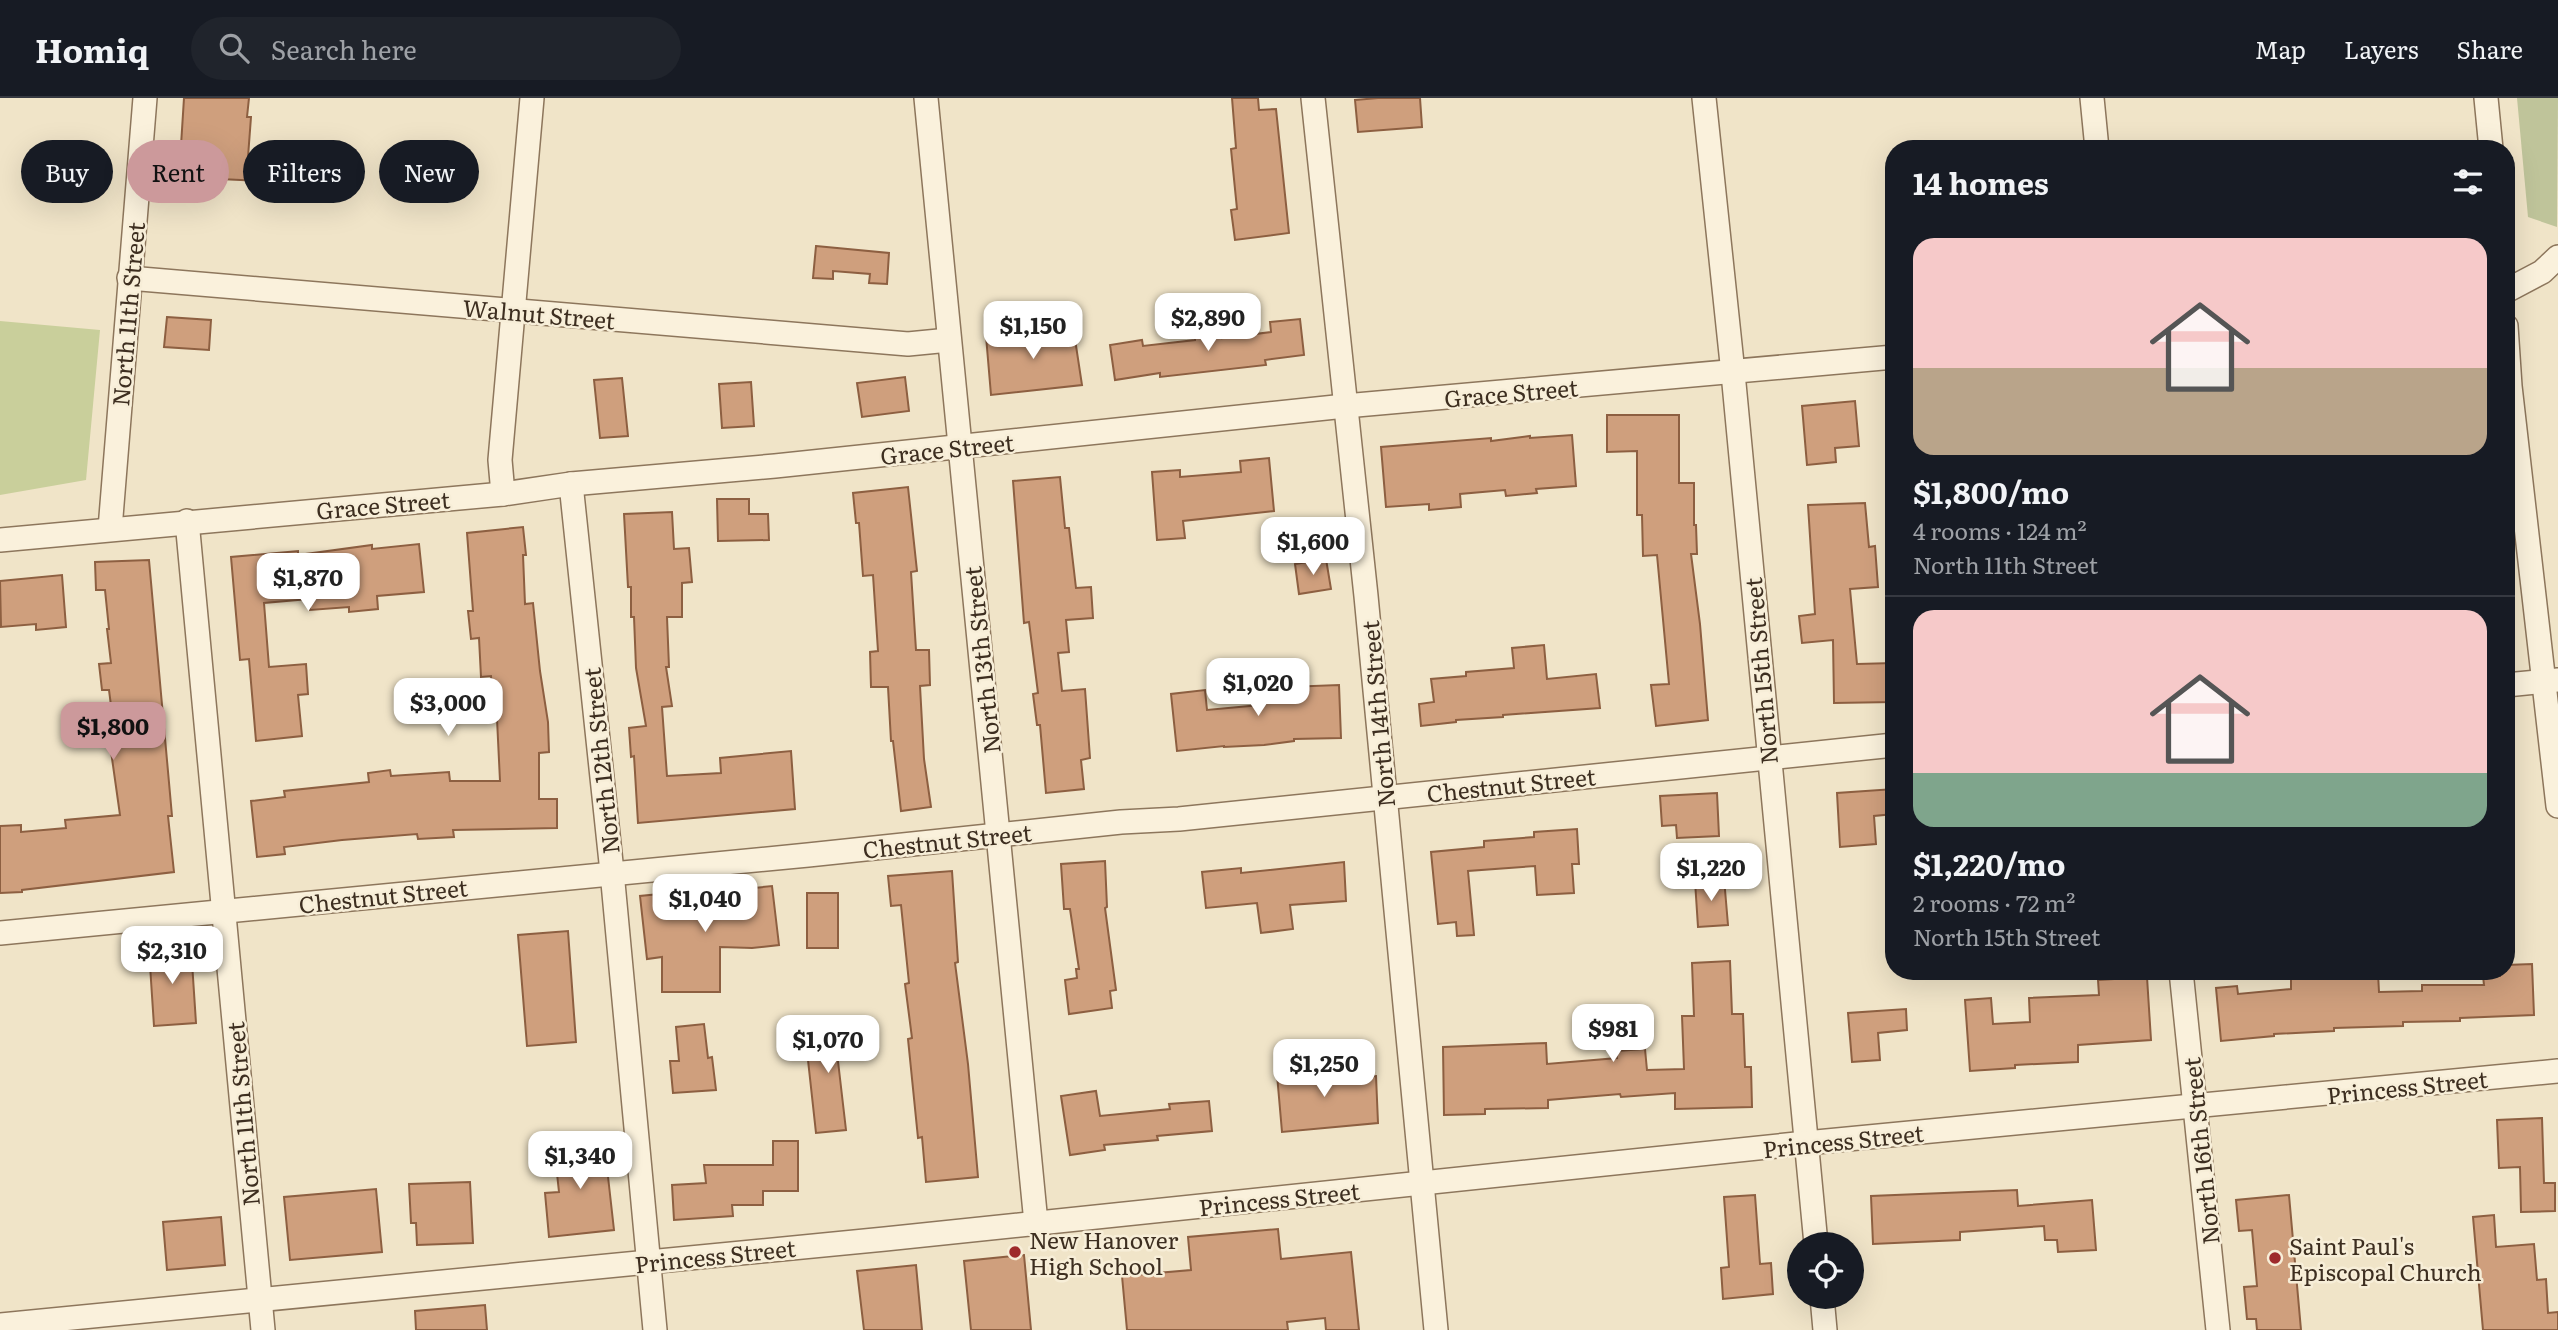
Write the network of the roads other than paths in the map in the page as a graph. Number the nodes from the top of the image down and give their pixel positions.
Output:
1 (145, 98) edge
2 (532, 98) edge
3 (926, 98) edge
4 (1313, 98) edge
5 (1704, 98) edge
6 (2092, 98) edge
7 (2486, 98) edge
8 (2096, 140) edge
9 (2490, 140) edge
10 (2558, 257) edge
11 (129, 278) junction
12 (2515, 286) edge
13 (514, 310) junction
14 (949, 340) junction
15 (1885, 359) edge
16 (1733, 373) junction
17 (1345, 406) junction
18 (2515, 421) edge
19 (961, 446) junction
20 (571, 484) junction
21 (503, 494) junction
22 (187, 521) junction
23 (110, 529) junction
24 (0, 540) edge
25 (2551, 680) edge
26 (2515, 684) edge
27 (1885, 746) edge
28 (1768, 757) junction
29 (1385, 797) junction
30 (2558, 806) edge
31 (1000, 835) junction
32 (612, 872) junction
33 (223, 910) junction
34 (0, 933) edge
35 (2182, 980) edge
36 (2558, 1071) edge
37 (2196, 1107) junction
38 (1806, 1143) junction
39 (1423, 1183) junction
40 (1036, 1223) junction
41 (1815, 1232) edge
42 (648, 1261) junction
43 (260, 1301) junction
44 (1823, 1309) edge
45 (0, 1325) edge
46 (263, 1330) edge
47 (655, 1330) edge
48 (1436, 1330) edge
49 (1825, 1330) edge
50 (2218, 1330) edge

1 - 11 street, North 11th Street
2 - 13 street
3 - 14 street, North 13th Street
4 - 17 street, North 14th Street
5 - 16 street, North 15th Street
6 - 8 street
7 - 9 street
10 - 12 street
11 - 13 street, Walnut Street
11 - 23 street, North 11th Street
13 - 14 street, Walnut Street
13 - 21 street
14 - 19 street, North 13th Street
15 - 16 street, Grace Street
16 - 17 street, Grace Street
16 - 28 street, North 15th Street
17 - 19 street, Grace Street
17 - 29 street, North 14th Street
18 - 25 street
19 - 20 street, Grace Street
19 - 31 street, North 13th Street
20 - 21 street, Grace Street
20 - 32 street, North 12th Street
21 - 22 street, Grace Street
22 - 23 street, Grace Street
22 - 33 street, North 11th Street
23 - 24 street, Grace Street
25 - 26 street
25 - 30 street
27 - 28 street, Chestnut Street
28 - 29 street, Chestnut Street
28 - 38 street, North 15th Street
29 - 31 street, Chestnut Street
29 - 39 street, North 14th Street
31 - 32 street, Chestnut Street
31 - 40 street, North 13th Street
32 - 33 street, Chestnut Street
32 - 42 street, North 12th Street
33 - 34 street, Chestnut Street
33 - 43 street, North 11th Street
35 - 37 street, North 16th Street
36 - 37 street, Princess Street
37 - 38 street, Princess Street
37 - 50 street, North 16th Street
38 - 39 street, Princess Street
38 - 41 street, North 15th Street
39 - 40 street, Princess Street
39 - 48 street, North 14th Street
40 - 42 street, Princess Street
42 - 43 street, Princess Street
42 - 47 street, North 12th Street
43 - 45 street, Princess Street
43 - 46 street, North 11th Street
44 - 49 street

